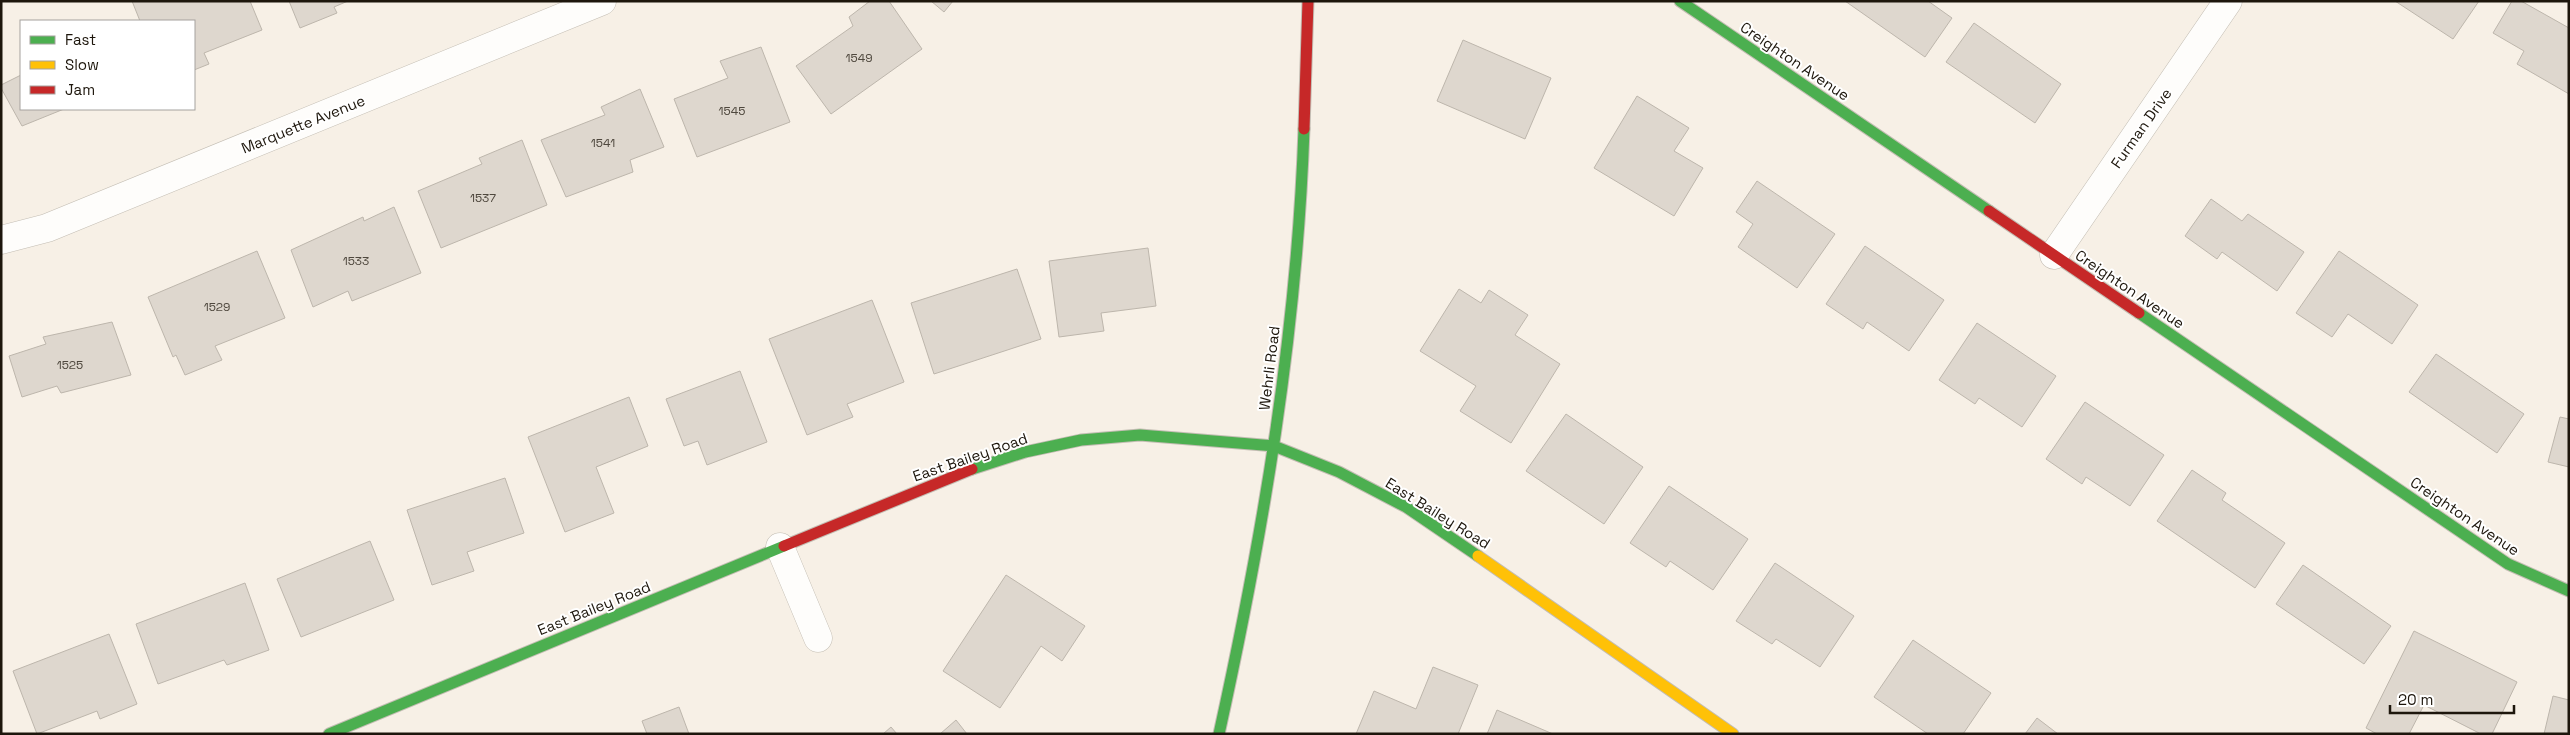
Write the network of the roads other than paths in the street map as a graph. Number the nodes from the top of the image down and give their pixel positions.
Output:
1 (602, 1) edge
2 (1308, 1) edge
3 (1680, 1) edge
4 (2228, 1) edge
5 (1, 240) edge
6 (2054, 255) junction
7 (1274, 446) junction
8 (780, 548) junction
9 (2569, 591) edge
10 (818, 638) dead end
11 (1706, 726) edge
12 (329, 734) edge
13 (1219, 734) edge
14 (1733, 734) edge

1 - 5 street, Marquette Avenue
2 - 7 street, Wehrli Road
3 - 6 street, Creighton Avenue
4 - 6 street, Furman Drive
6 - 9 street, Creighton Avenue
7 - 8 street, East Bailey Road
7 - 11 street, East Bailey Road
7 - 13 street, Wehrli Road
8 - 10 street
8 - 12 street, East Bailey Road
11 - 14 street, East Bailey Road

